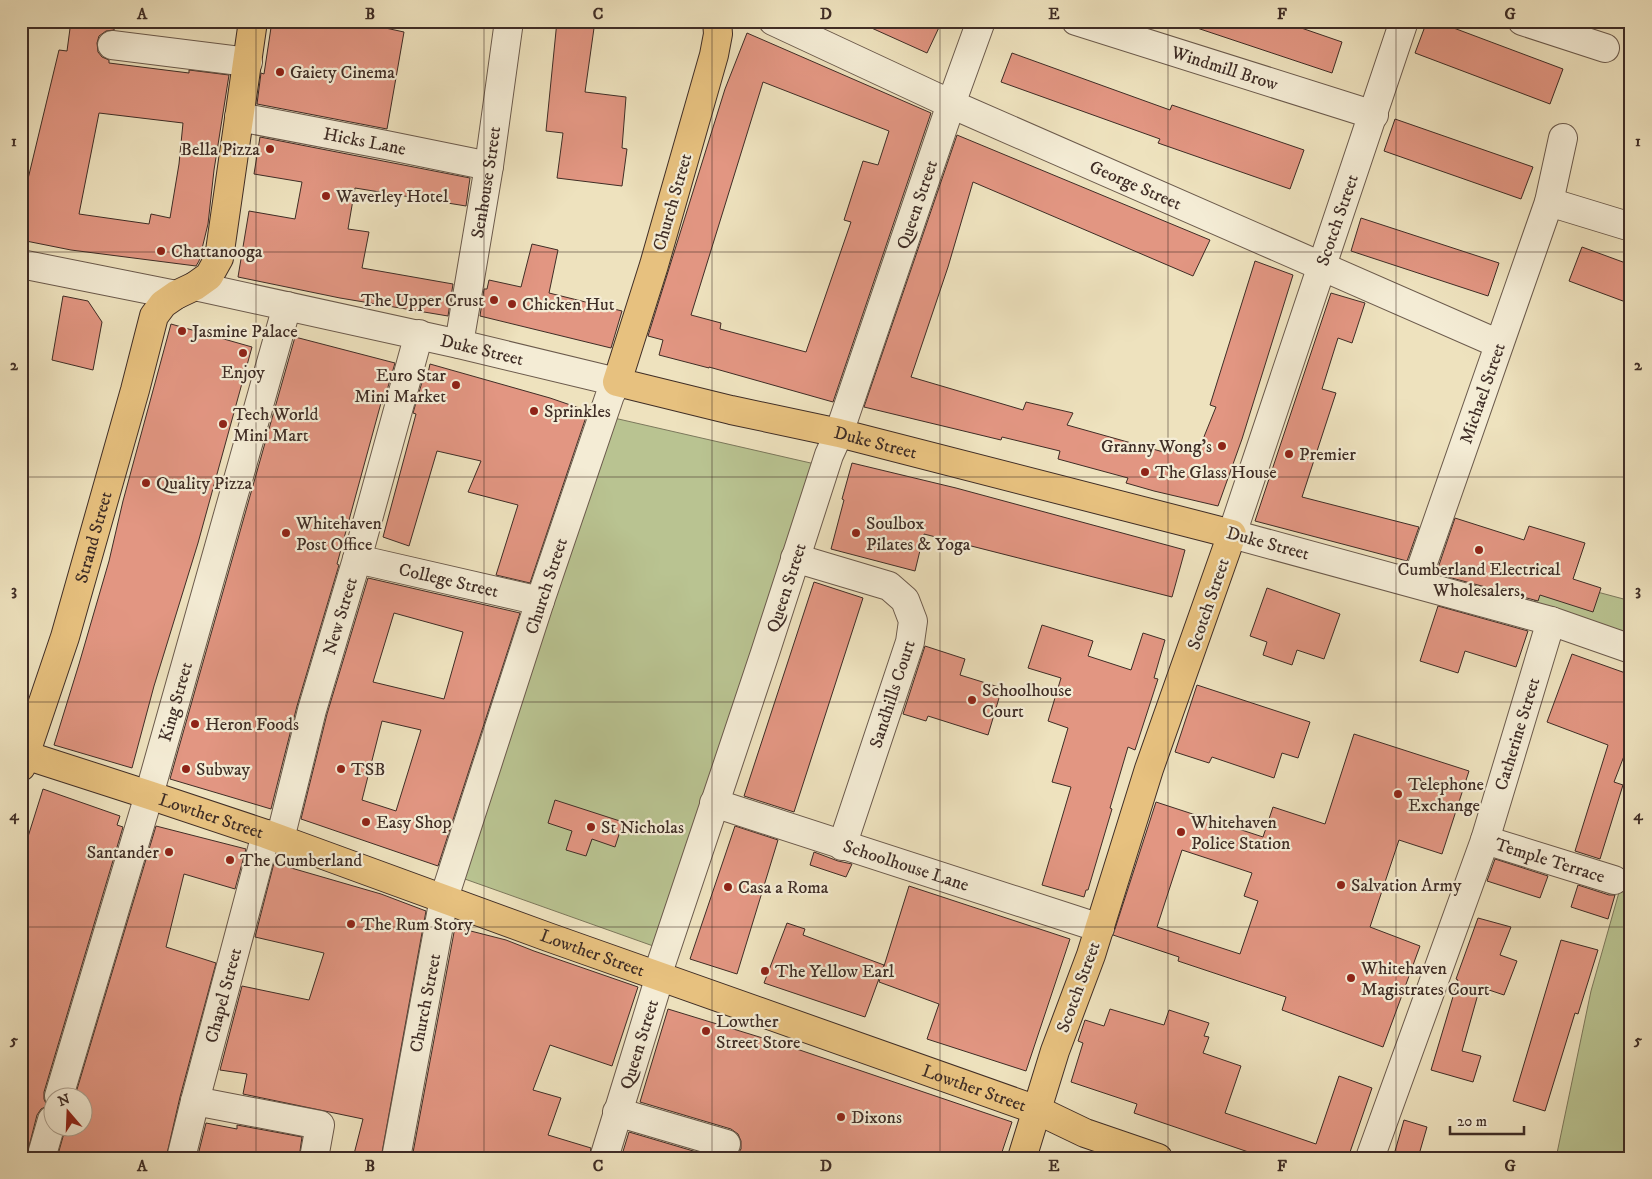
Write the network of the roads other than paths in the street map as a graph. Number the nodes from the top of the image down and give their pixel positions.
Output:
1 (253, 21) edge
2 (509, 21) edge
3 (717, 21) edge
4 (773, 21) edge
5 (981, 21) edge
6 (1076, 21) edge
7 (1404, 21) edge
8 (1522, 21) edge
9 (1589, 36) edge
10 (112, 45) dead end
11 (248, 62) junction
12 (951, 104) junction
13 (1374, 115) junction
14 (239, 118) junction
15 (1563, 138) dead end
16 (489, 166) junction
17 (1549, 202) junction
18 (1631, 227) edge
19 (21, 264) edge
20 (1321, 266) junction
21 (186, 290) junction
22 (287, 306) junction
23 (419, 334) junction
24 (459, 344) junction
25 (1500, 344) junction
26 (617, 382) junction
27 (840, 433) junction
28 (1232, 534) junction
29 (794, 558) junction
30 (357, 559) junction
31 (1416, 583) junction
32 (540, 601) junction
33 (1551, 621) junction
34 (1631, 649) edge
35 (23, 759) edge
36 (149, 795) junction
37 (714, 803) junction
38 (273, 837) junction
39 (1485, 840) junction
40 (842, 846) junction
41 (1614, 880) dead end
42 (444, 898) junction
43 (1100, 928) junction
44 (660, 976) junction
45 (62, 1086) edge
46 (195, 1101) junction
47 (1037, 1110) junction
48 (617, 1112) junction
49 (47, 1136) edge
50 (726, 1144) dead end
51 (41, 1158) edge
52 (181, 1158) edge
53 (314, 1158) edge
54 (396, 1158) edge
55 (604, 1158) edge
56 (1022, 1158) edge
57 (1158, 1158) edge
58 (1370, 1158) edge

1 - 11 main road
2 - 16 street, Senhouse Street
3 - 26 main road, Church Street
4 - 12 street, George Street
5 - 12 street, Queen Street
6 - 13 street, Windmill Brow
7 - 13 street, Scotch Street
8 - 9 street
10 - 11 street
11 - 14 main road
12 - 20 street, George Street
12 - 27 street, Queen Street
13 - 20 street, Scotch Street
14 - 16 street, Hicks Lane
14 - 21 main road
15 - 17 street, Michael Street
16 - 24 street, Senhouse Street
17 - 18 street
17 - 25 street, Michael Street
19 - 21 street, Duke Street
20 - 25 street, George Street
20 - 28 street, Scotch Street
21 - 22 street, Duke Street
21 - 35 main road, Strand Street
22 - 23 street, Duke Street
22 - 36 street, King Street
23 - 24 street, Duke Street
23 - 30 street, New Street
24 - 26 street, Duke Street
25 - 31 street, Michael Street
26 - 27 main road, Duke Street
26 - 32 street, Church Street
27 - 28 main road, Duke Street
27 - 29 street, Queen Street
28 - 31 street, Duke Street
28 - 43 main road, Scotch Street
29 - 37 street, Queen Street
29 - 40 street, Sandhills Court
30 - 32 street, College Street
30 - 38 street, New Street
31 - 33 street, Duke Street
32 - 42 street, Church Street
33 - 34 street, Duke Street
33 - 39 street, Catherine Street
35 - 36 main road, Lowther Street
36 - 38 main road, Lowther Street
36 - 45 street, King Street
37 - 40 street, Schoolhouse Lane
37 - 44 street, Queen Street
38 - 42 main road, Lowther Street
38 - 46 street, Chapel Street
39 - 41 street, Temple Terrace
39 - 58 street, Catherine Street
40 - 43 street, Schoolhouse Lane
42 - 44 main road, Lowther Street
42 - 54 street, Church Street
43 - 47 main road, Scotch Street
44 - 47 main road, Lowther Street
44 - 48 street, Queen Street
46 - 52 street, Chapel Street
46 - 53 street
47 - 56 main road, Scotch Street
47 - 57 main road, Lowther Street
48 - 50 street
48 - 55 street, Queen Street
49 - 51 street

